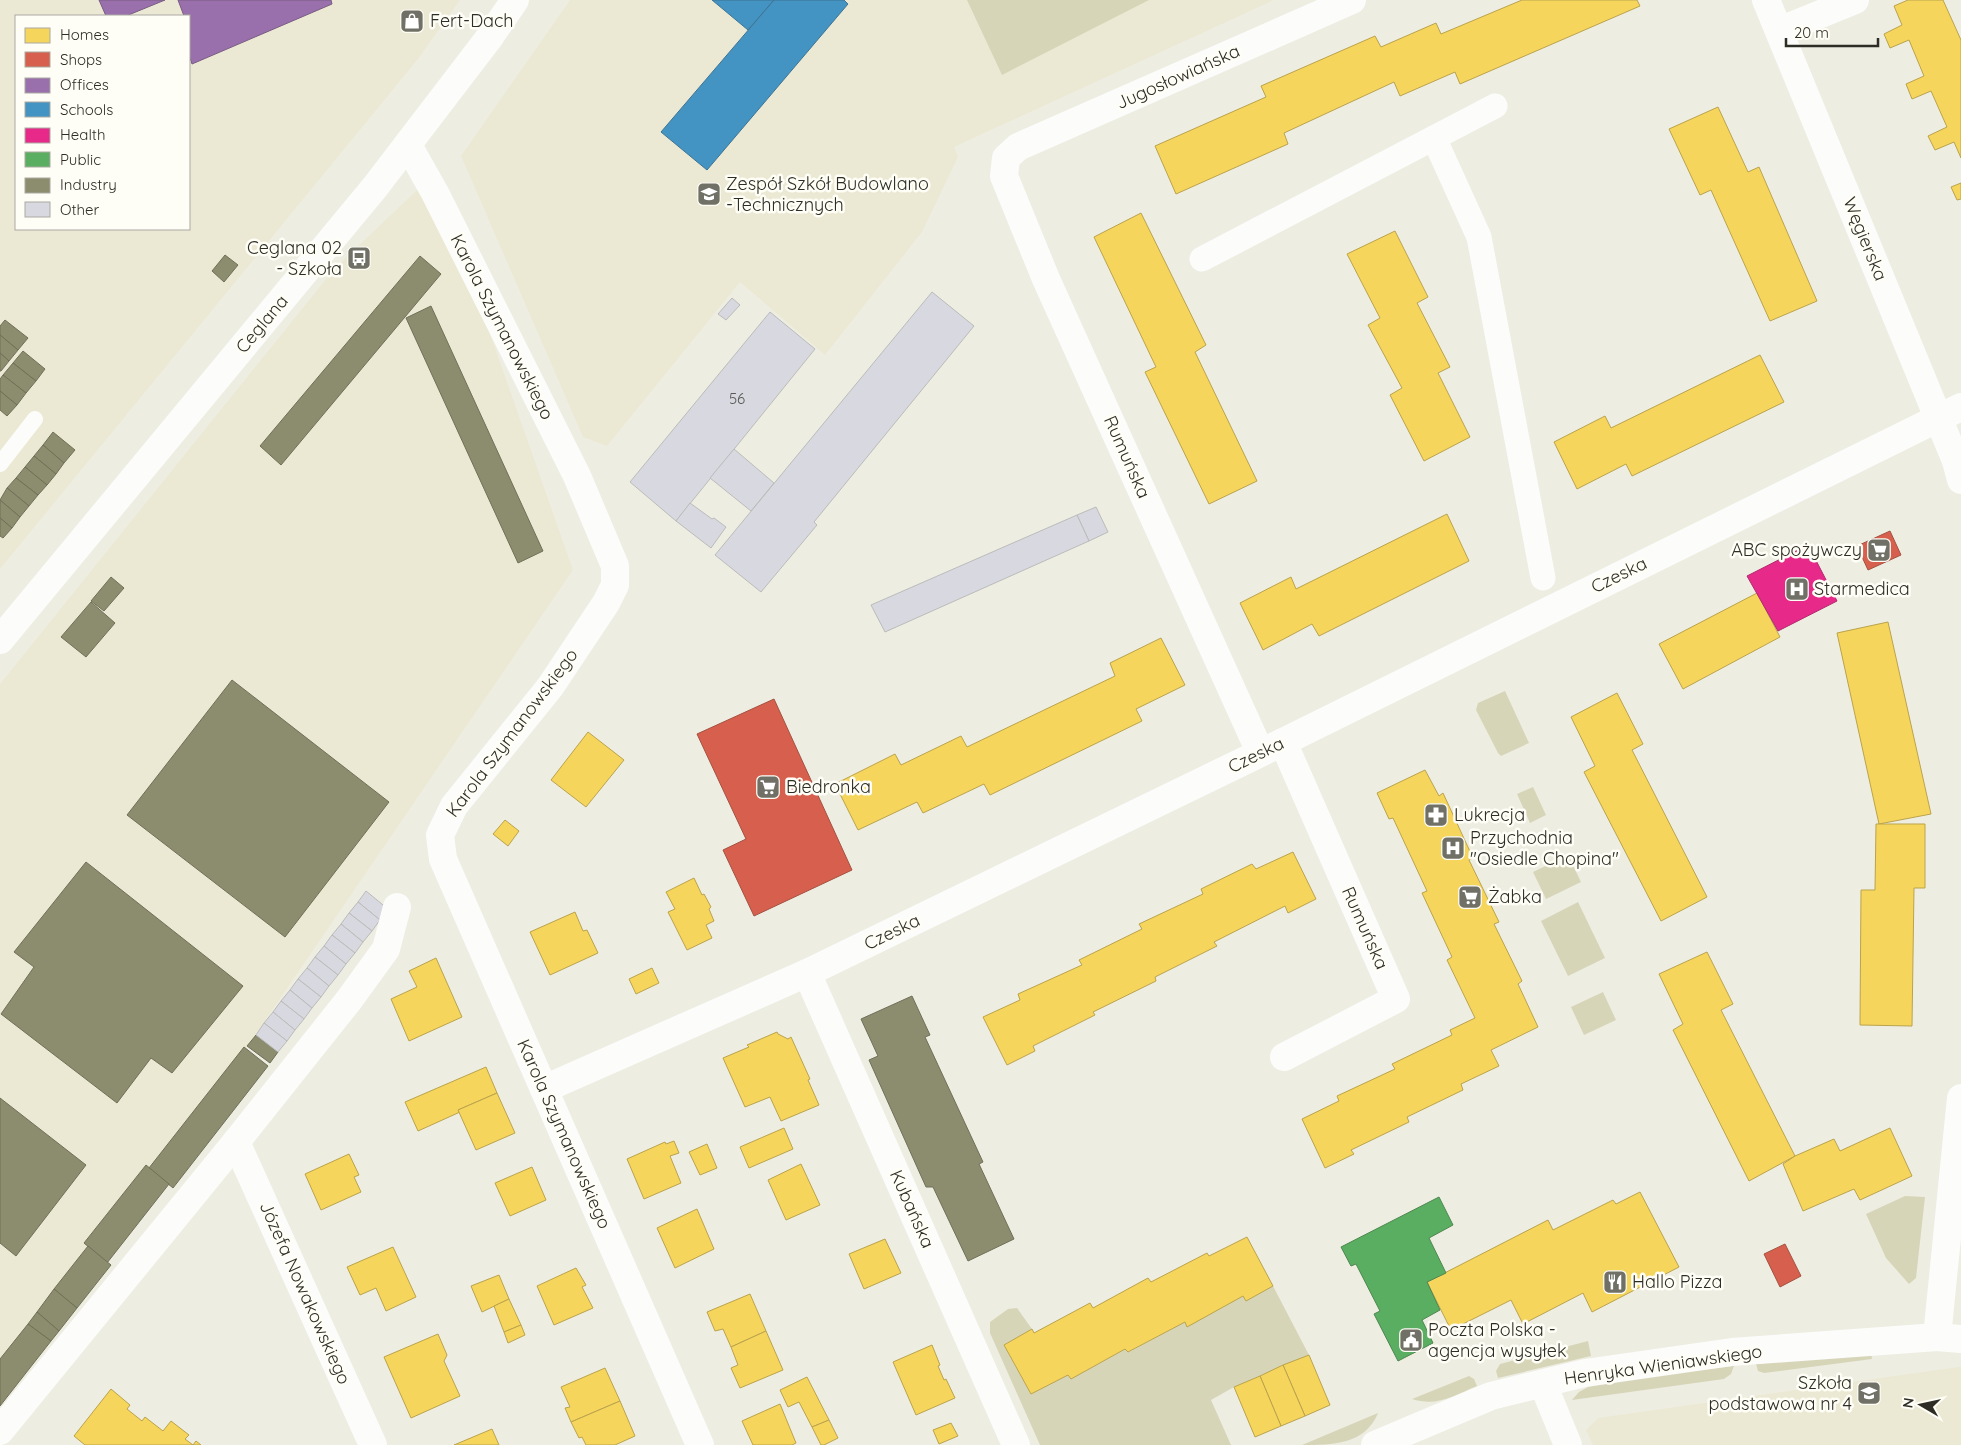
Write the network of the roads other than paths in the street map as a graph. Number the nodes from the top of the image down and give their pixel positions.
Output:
1 (515, 0) edge
2 (1352, 0) edge
3 (1766, 0) edge
4 (1855, 0) edge
5 (1779, 31) junction
6 (1495, 106) dead end
7 (1434, 138) junction
8 (408, 145) junction
9 (1006, 158) joint
10 (1202, 259) dead end
11 (1949, 412) edge
12 (35, 419) dead end
13 (0, 464) edge
14 (1961, 480) edge
15 (1543, 578) dead end
16 (0, 640) edge
17 (1272, 747) junction
18 (396, 907) dead end
19 (807, 974) junction
20 (1284, 1058) dead end
21 (544, 1089) junction
22 (1961, 1098) edge
23 (236, 1142) junction
24 (1949, 1338) edge
25 (1543, 1384) junction
26 (0, 1430) edge
27 (374, 1445) edge
28 (700, 1445) edge
29 (1016, 1445) edge
30 (1375, 1445) edge
31 (1568, 1445) edge

1 - 8 street, Ceglana
2 - 9 street, Jugosłowiańska
3 - 5 street, Węgierska
4 - 5 street
5 - 11 street, Węgierska
6 - 7 street
7 - 10 street
7 - 15 street
8 - 16 street, Ceglana
8 - 21 street, Karola Szymanowskiego
9 - 17 street, Rumuńska
11 - 14 street, Węgierska
11 - 17 street, Czeska
12 - 13 lane
17 - 19 street, Czeska
17 - 20 street, Rumuńska
18 - 23 street
19 - 21 street, Czeska
19 - 29 street, Kubańska
21 - 28 street, Karola Szymanowskiego
22 - 24 street
23 - 26 street
23 - 27 street, Józefa Nowakowskiego
24 - 25 street, Henryka Wieniawskiego
25 - 30 street, Henryka Wieniawskiego
25 - 31 street

